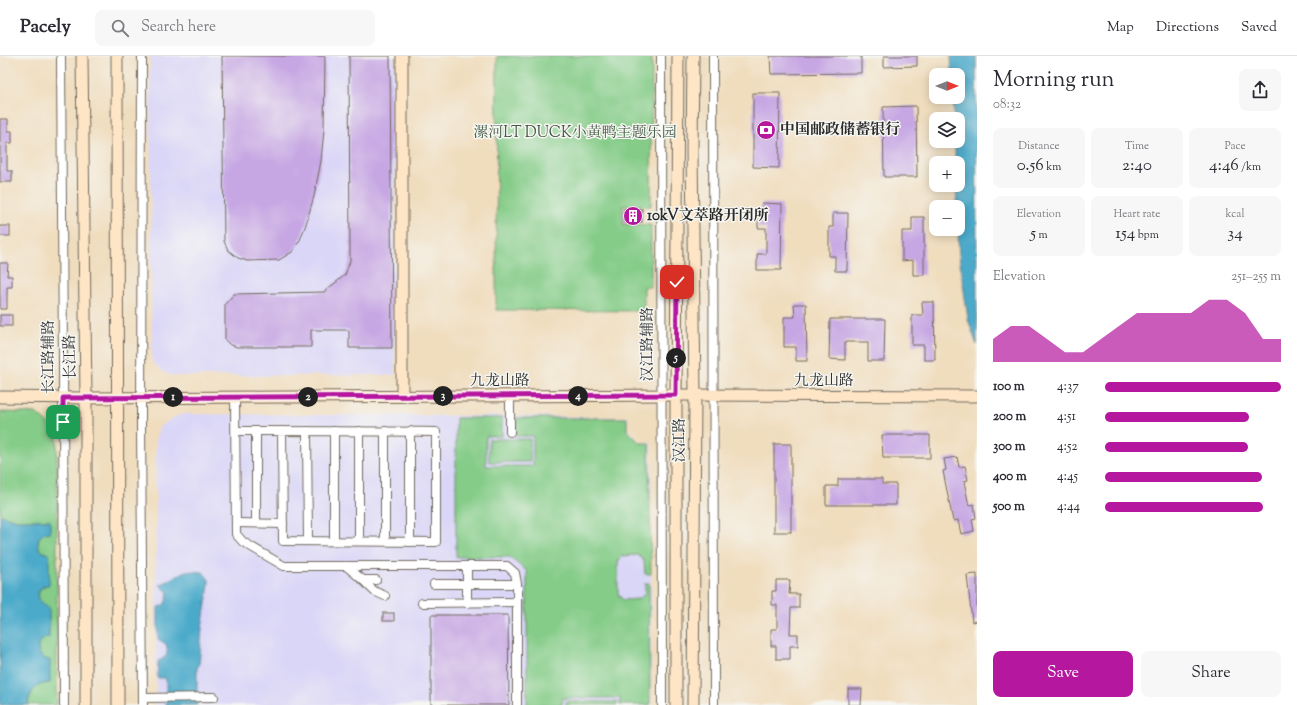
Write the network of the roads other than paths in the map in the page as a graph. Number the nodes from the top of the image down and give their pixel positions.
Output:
1 (61, 56) edge
2 (82, 56) edge
3 (117, 56) edge
4 (142, 56) edge
5 (402, 56) edge
6 (661, 56) edge
7 (678, 56) edge
8 (693, 56) edge
9 (713, 56) edge
10 (662, 395) junction
11 (676, 395) junction
12 (695, 395) junction
13 (402, 396) junction
14 (510, 396) junction
15 (714, 396) junction
16 (977, 396) edge
17 (0, 397) edge
18 (117, 397) junction
19 (235, 397) junction
20 (63, 398) junction
21 (86, 398) junction
22 (141, 398) junction
23 (236, 431) junction
24 (256, 431) junction
25 (282, 431) junction
26 (307, 431) junction
27 (334, 431) junction
28 (359, 431) junction
29 (385, 431) junction
30 (410, 432) junction
31 (510, 432) dead end
32 (236, 523) junction
33 (256, 524) junction
34 (282, 524) junction
35 (308, 541) junction
36 (334, 541) junction
37 (359, 541) junction
38 (385, 541) junction
39 (410, 542) junction
40 (346, 566) junction
41 (467, 566) junction
42 (363, 580) junction
43 (376, 580) dead end
44 (434, 584) dead end
45 (467, 584) junction
46 (517, 584) junction
47 (385, 596) dead end
48 (517, 602) junction
49 (422, 603) dead end
50 (467, 603) junction
51 (214, 697) dead end
52 (143, 701) edge
53 (64, 705) edge
54 (86, 705) edge
55 (118, 705) edge
56 (517, 705) edge
57 (662, 705) edge
58 (676, 705) edge
59 (693, 705) edge
60 (714, 705) edge

1 - 20 street, 长江路辅路
2 - 21 street, 长江路
3 - 18 street
4 - 22 street
5 - 13 street
6 - 10 street, 汉江路辅路
7 - 11 street, 汉江路
8 - 12 street, 汉江路
9 - 15 street
10 - 11 street, 九龙山路
10 - 14 street, 九龙山路
10 - 57 street, 汉江路辅路
11 - 12 street, 九龙山路
11 - 58 street, 汉江路
12 - 15 street, 九龙山路
12 - 59 street, 汉江路
13 - 14 street, 九龙山路
13 - 19 street, 九龙山路
14 - 31 street
15 - 16 street, 九龙山路
15 - 60 street
17 - 20 street, 九龙山路
18 - 21 street, 九龙山路
18 - 22 street, 九龙山路
18 - 55 street
19 - 22 street, 九龙山路
19 - 23 street
20 - 21 street, 九龙山路
20 - 53 street, 长江路辅路
21 - 54 street, 长江路
22 - 52 street
23 - 24 street
23 - 32 street
24 - 25 street
24 - 33 street
25 - 26 street
25 - 34 street
26 - 27 street
26 - 35 street
27 - 28 street
27 - 36 street
28 - 29 street
28 - 37 street
29 - 30 street
29 - 38 street
30 - 39 street
30 - 39 street
32 - 33 street
32 - 40 street
33 - 34 street
34 - 35 street
35 - 36 street
36 - 37 street
37 - 38 street
38 - 39 street
40 - 41 street
40 - 42 street
41 - 45 street
41 - 46 street
42 - 43 street
42 - 47 street
44 - 45 street
45 - 46 street
45 - 50 street
46 - 48 street
48 - 50 street
48 - 56 street
49 - 50 street
51 - 52 street

